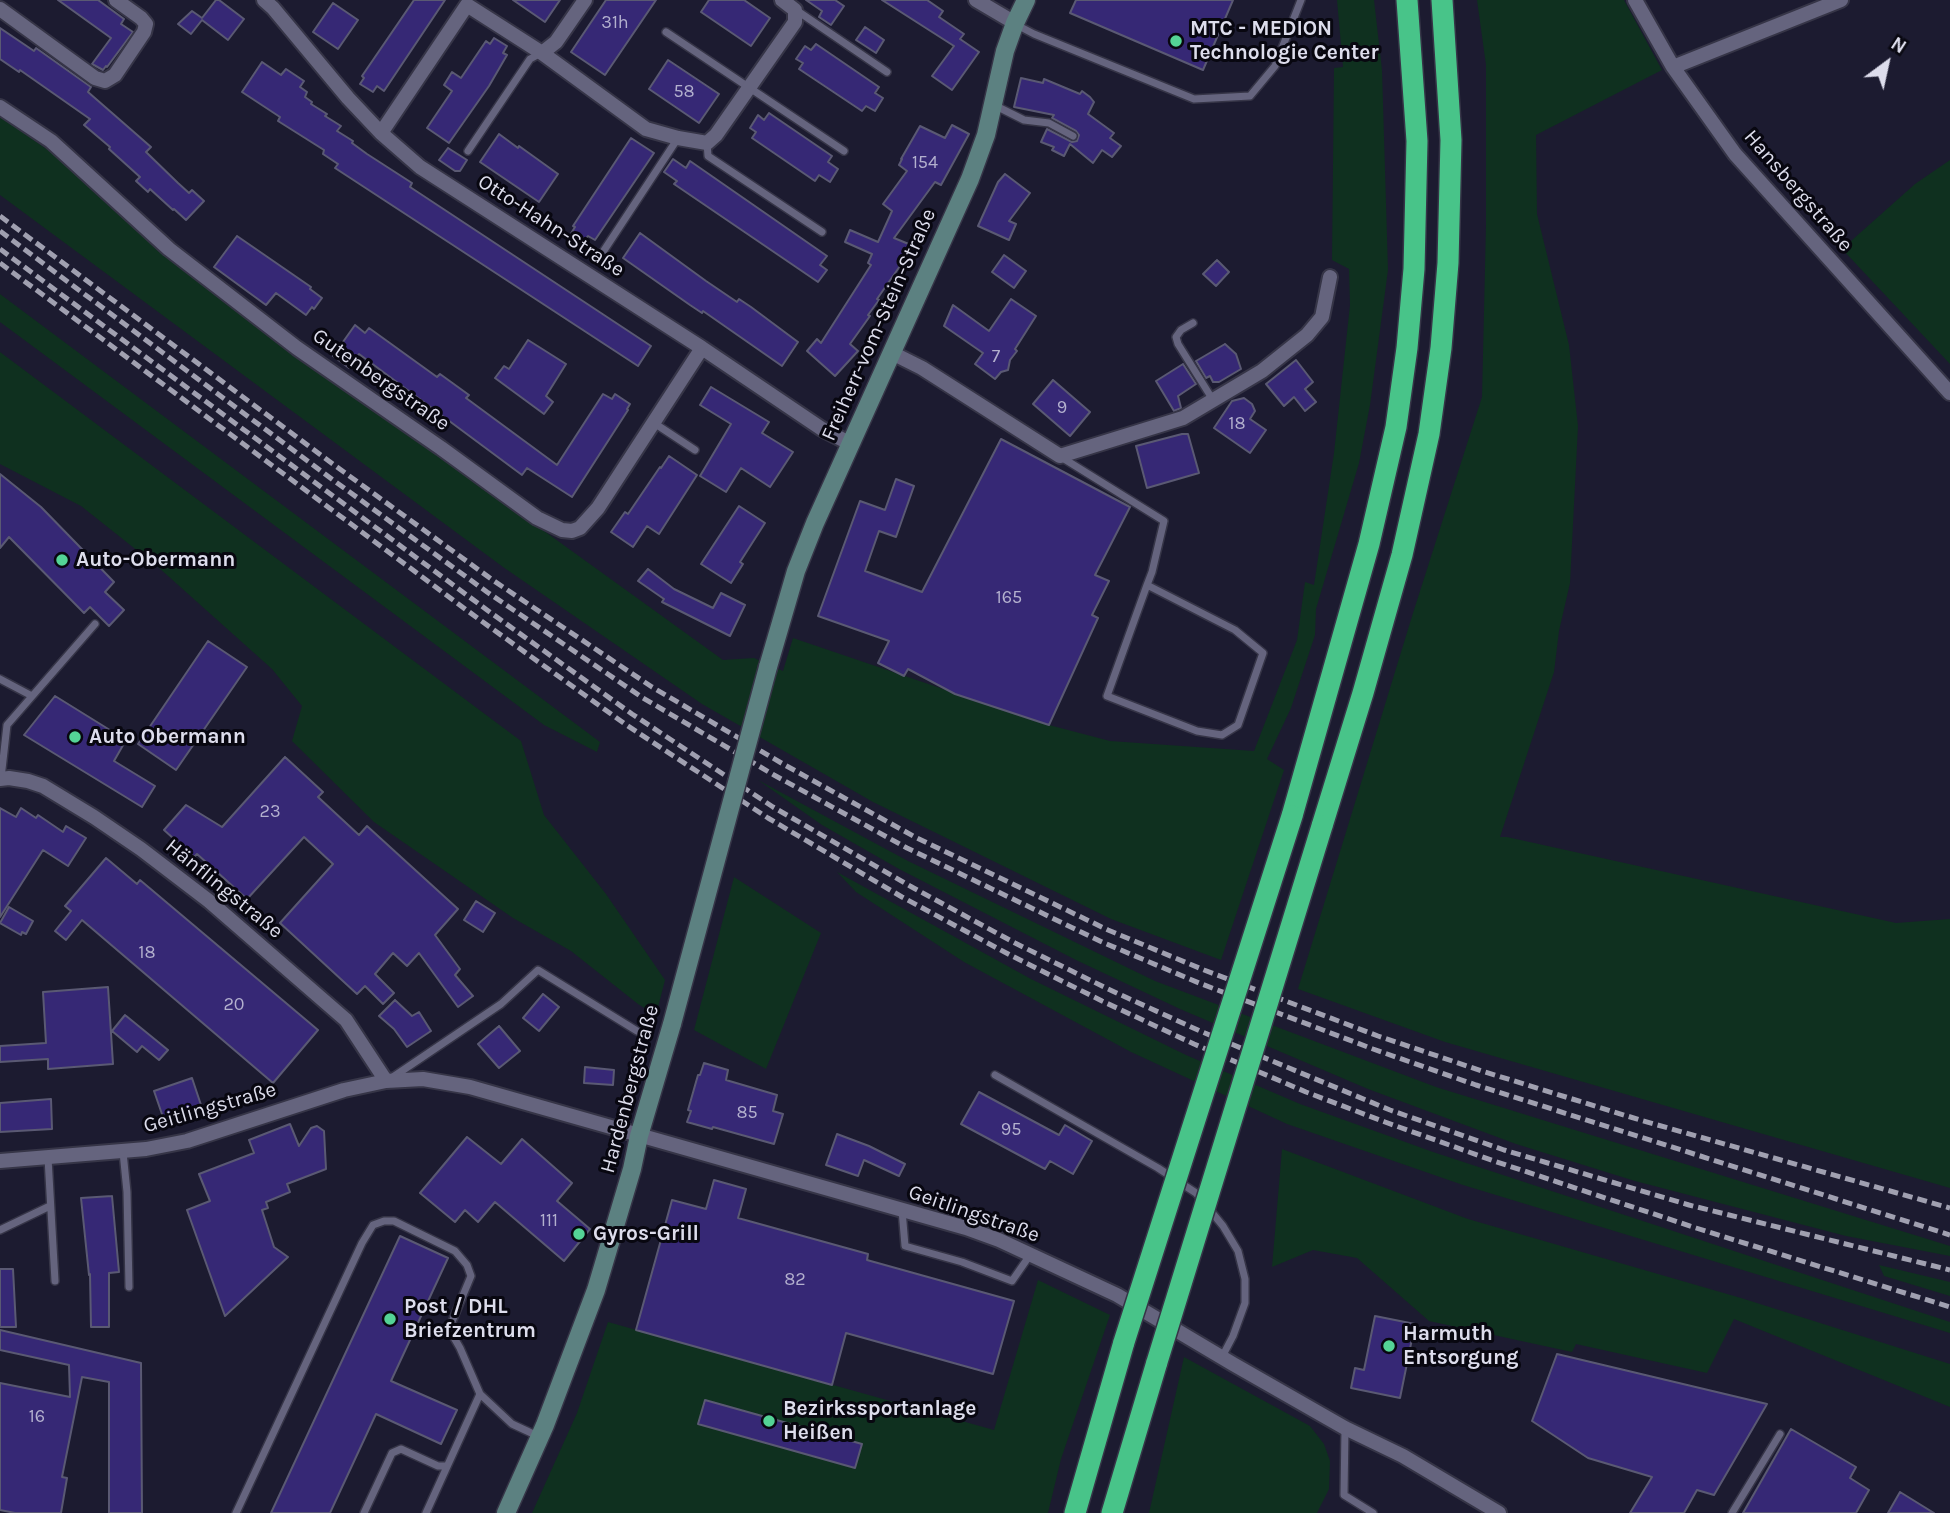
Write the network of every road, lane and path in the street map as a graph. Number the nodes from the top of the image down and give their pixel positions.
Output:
1 (116, 0) edge
2 (585, 0) edge
3 (782, 0) edge
4 (975, 0) edge
5 (1026, 0) edge
6 (1301, 0) edge
7 (1407, 0) edge
8 (1443, 0) edge
9 (1635, 0) edge
10 (1841, 0) edge
11 (272, 3) edge
12 (0, 9) edge
13 (795, 10) junction
14 (1014, 23) junction
15 (666, 32) dead end
16 (542, 53) junction
17 (1673, 67) junction
18 (887, 72) dead end
19 (749, 87) junction
20 (993, 104) junction
21 (0, 107) edge
22 (381, 132) junction
23 (1073, 136) dead end
24 (678, 138) junction
25 (707, 143) junction
26 (468, 151) dead end
27 (844, 151) dead end
28 (822, 232) dead end
29 (599, 258) dead end
30 (1330, 277) dead end
31 (1193, 323) dead end
32 (702, 348) junction
33 (892, 352) junction
34 (1950, 393) edge
35 (1213, 400) junction
36 (654, 423) junction
37 (851, 443) junction
38 (695, 450) dead end
39 (1060, 456) junction
40 (1147, 585) junction
41 (95, 624) dead end
42 (768, 667) joint
43 (0, 679) edge
44 (32, 696) junction
45 (0, 778) edge
46 (637, 1031) dead end
47 (995, 1075) dead end
48 (386, 1081) junction
49 (639, 1136) junction
50 (123, 1152) junction
51 (48, 1158) junction
52 (0, 1161) edge
53 (50, 1206) junction
54 (902, 1210) junction
55 (0, 1230) edge
56 (1030, 1254) junction
57 (55, 1281) dead end
58 (129, 1287) dead end
59 (1221, 1357) junction
60 (480, 1394) junction
61 (1345, 1428) junction
62 (1780, 1434) dead end
63 (540, 1437) junction
64 (447, 1466) junction
65 (236, 1513) edge
66 (364, 1513) edge
67 (426, 1513) edge
68 (506, 1513) edge
69 (1075, 1513) edge
70 (1112, 1513) edge
71 (1373, 1513) edge
72 (1499, 1513) edge
73 (1732, 1513) edge

1 - 12 street
2 - 16 street
3 - 13 street
4 - 14 street
5 - 14 street, Freiherr-vom-Stein-Straße
6 - 14 lane
7 - 69 highway, bridge
8 - 70 highway, bridge
9 - 17 street, Hansbergstraße
10 - 17 street
11 - 22 street, Otto-Hahn-Straße
13 - 18 lane
13 - 19 street
14 - 20 street, Freiherr-vom-Stein-Straße
15 - 19 lane
16 - 22 street
16 - 24 street
16 - 26 lane
17 - 34 street, Hansbergstraße
19 - 25 street
19 - 27 lane
20 - 23 lane
20 - 33 street, Freiherr-vom-Stein-Straße
21 - 36 street, Gutenbergstraße
22 - 32 street, Otto-Hahn-Straße
24 - 25 street
24 - 29 lane
25 - 28 lane
30 - 35 street
31 - 35 lane
32 - 36 street, Gutenbergstraße
32 - 37 street, Otto-Hahn-Straße
33 - 37 street, Freiherr-vom-Stein-Straße
33 - 39 street
35 - 39 street
36 - 38 lane
37 - 42 street, Freiherr-vom-Stein-Straße
39 - 40 lane
40 - 40 lane
41 - 44 lane
42 - 49 street, Hardenbergstraße, bridge
43 - 44 lane
44 - 45 lane
45 - 48 street, Hänflingstraße
46 - 48 lane, Geitlingstraße
47 - 59 lane
48 - 49 street, Geitlingstraße
48 - 50 street, Geitlingstraße
49 - 54 street, Geitlingstraße
49 - 63 street, Hardenbergstraße
50 - 51 street, Geitlingstraße
50 - 58 lane
51 - 52 street, Geitlingstraße
51 - 53 lane
53 - 55 lane
53 - 57 lane
54 - 56 street, Geitlingstraße
54 - 56 lane
56 - 59 street, Geitlingstraße
59 - 61 street, Geitlingstraße
60 - 63 lane
60 - 64 lane
60 - 65 lane
61 - 71 lane
61 - 72 street, Geitlingstraße
62 - 73 lane
63 - 68 street, Hardenbergstraße
64 - 66 lane
64 - 67 lane

